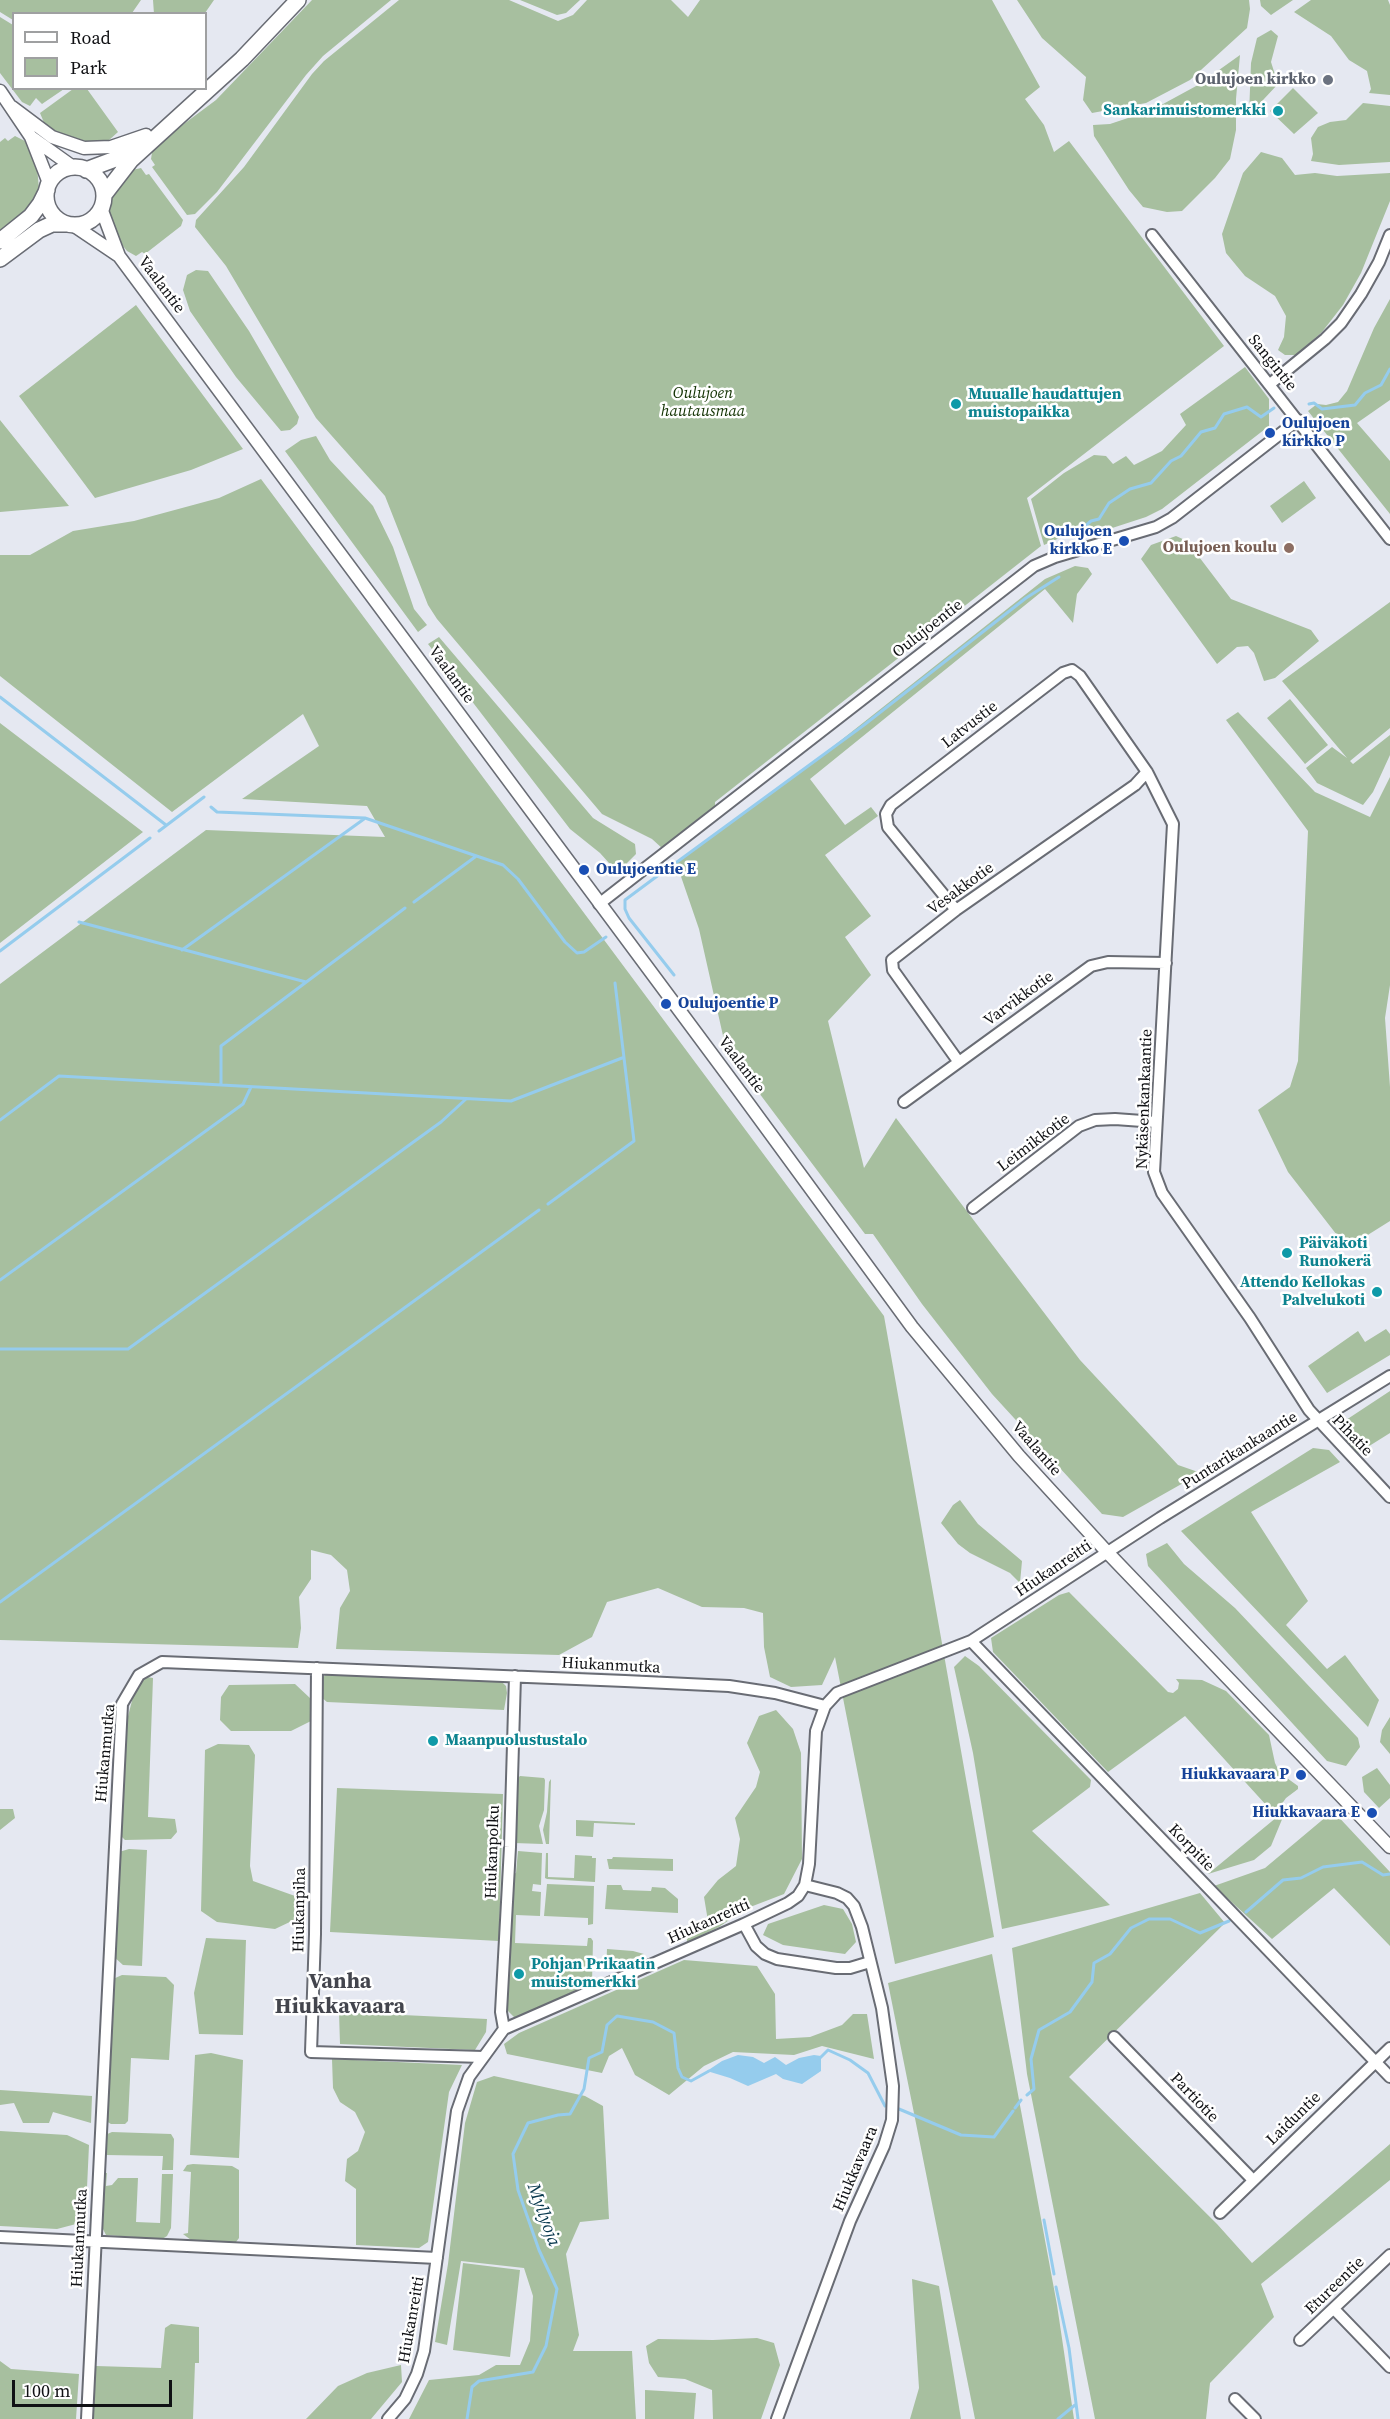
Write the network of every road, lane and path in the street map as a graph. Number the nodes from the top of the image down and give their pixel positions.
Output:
1 (298, 0) edge
2 (0, 91) edge
3 (36, 133) junction
4 (118, 157) junction
5 (80, 168) junction
6 (48, 186) junction
7 (102, 201) junction
8 (70, 224) junction
9 (1152, 235) dead end
10 (1390, 235) edge
11 (0, 242) edge
12 (119, 256) junction
13 (0, 259) edge
14 (1270, 384) junction
15 (1298, 420) junction
16 (1390, 539) edge
17 (1147, 772) junction
18 (599, 904) junction
19 (956, 910) junction
20 (1166, 963) junction
21 (958, 1061) junction
22 (903, 1102) dead end
23 (1156, 1122) junction
24 (973, 1208) dead end
25 (1390, 1376) edge
26 (1318, 1421) junction
27 (1390, 1497) edge
28 (1107, 1552) junction
29 (971, 1641) junction
30 (317, 1668) junction
31 (515, 1676) junction
32 (825, 1706) junction
33 (1390, 1847) edge
34 (806, 1885) junction
35 (744, 1924) junction
36 (870, 1962) junction
37 (504, 2029) junction
38 (1114, 2037) dead end
39 (1390, 2048) edge
40 (483, 2057) junction
41 (1376, 2062) junction
42 (1390, 2077) edge
43 (1253, 2180) junction
44 (1220, 2213) dead end
45 (0, 2236) edge
46 (94, 2241) junction
47 (1390, 2255) edge
48 (437, 2258) junction
49 (1334, 2309) junction
50 (1300, 2340) dead end
51 (1390, 2367) edge
52 (1235, 2399) dead end
53 (87, 2419) edge
54 (387, 2419) edge
55 (777, 2419) edge
56 (1255, 2419) edge

1 - 4 main road
2 - 3 street
3 - 4 street
3 - 5 street
3 - 6 street
4 - 5 main road
4 - 7 main road
5 - 6 main road
5 - 7 main road
6 - 8 main road
6 - 11 main road
7 - 8 main road
7 - 12 street, Vaalantie
8 - 12 street, Vaalantie
8 - 13 main road
9 - 14 street, Sangintie
10 - 14 street
12 - 18 street, Vaalantie
14 - 15 street, Sangintie
15 - 16 street, Sangintie
15 - 18 street, Oulujoentie
17 - 19 street, Vesakkotie
17 - 19 street, Latvustie
17 - 20 street, Nykäsenkankaantie
18 - 28 street, Vaalantie
19 - 21 street, Vesakkotie
20 - 21 street, Varvikkotie
20 - 23 street, Nykäsenkankaantie
21 - 22 street, Varvikkotie
23 - 24 street, Leimikkotie
23 - 26 street, Nykäsenkankaantie
25 - 26 street, Puntarikankaantie
26 - 27 street, Pihatie
26 - 28 street, Puntarikankaantie
28 - 29 street, Hiukanreitti
28 - 33 street, Vaalantie
29 - 32 street, Hiukanreitti
29 - 41 street, Korpitie
30 - 31 street, Hiukanmutka
30 - 40 street, Hiukanpiha
30 - 46 street, Hiukanmutka
31 - 32 street, Hiukanmutka
31 - 37 street, Hiukanpolku
32 - 34 street
34 - 35 street, Hiukanreitti
34 - 36 street, Hiukkavaara
35 - 36 street
35 - 37 street, Hiukanreitti
36 - 55 street, Hiukkavaara
37 - 40 street, Hiukanreitti
38 - 43 street, Partiotie
39 - 41 street, Laiduntie
40 - 48 street, Hiukanreitti
41 - 42 street, Korpitie
41 - 43 street, Laiduntie
43 - 44 street, Laiduntie
45 - 46 street
46 - 48 street
46 - 53 street, Hiukanmutka
47 - 49 street, Etureentie
48 - 54 street, Hiukanreitti
49 - 50 street, Etureentie
49 - 51 street
52 - 56 street

